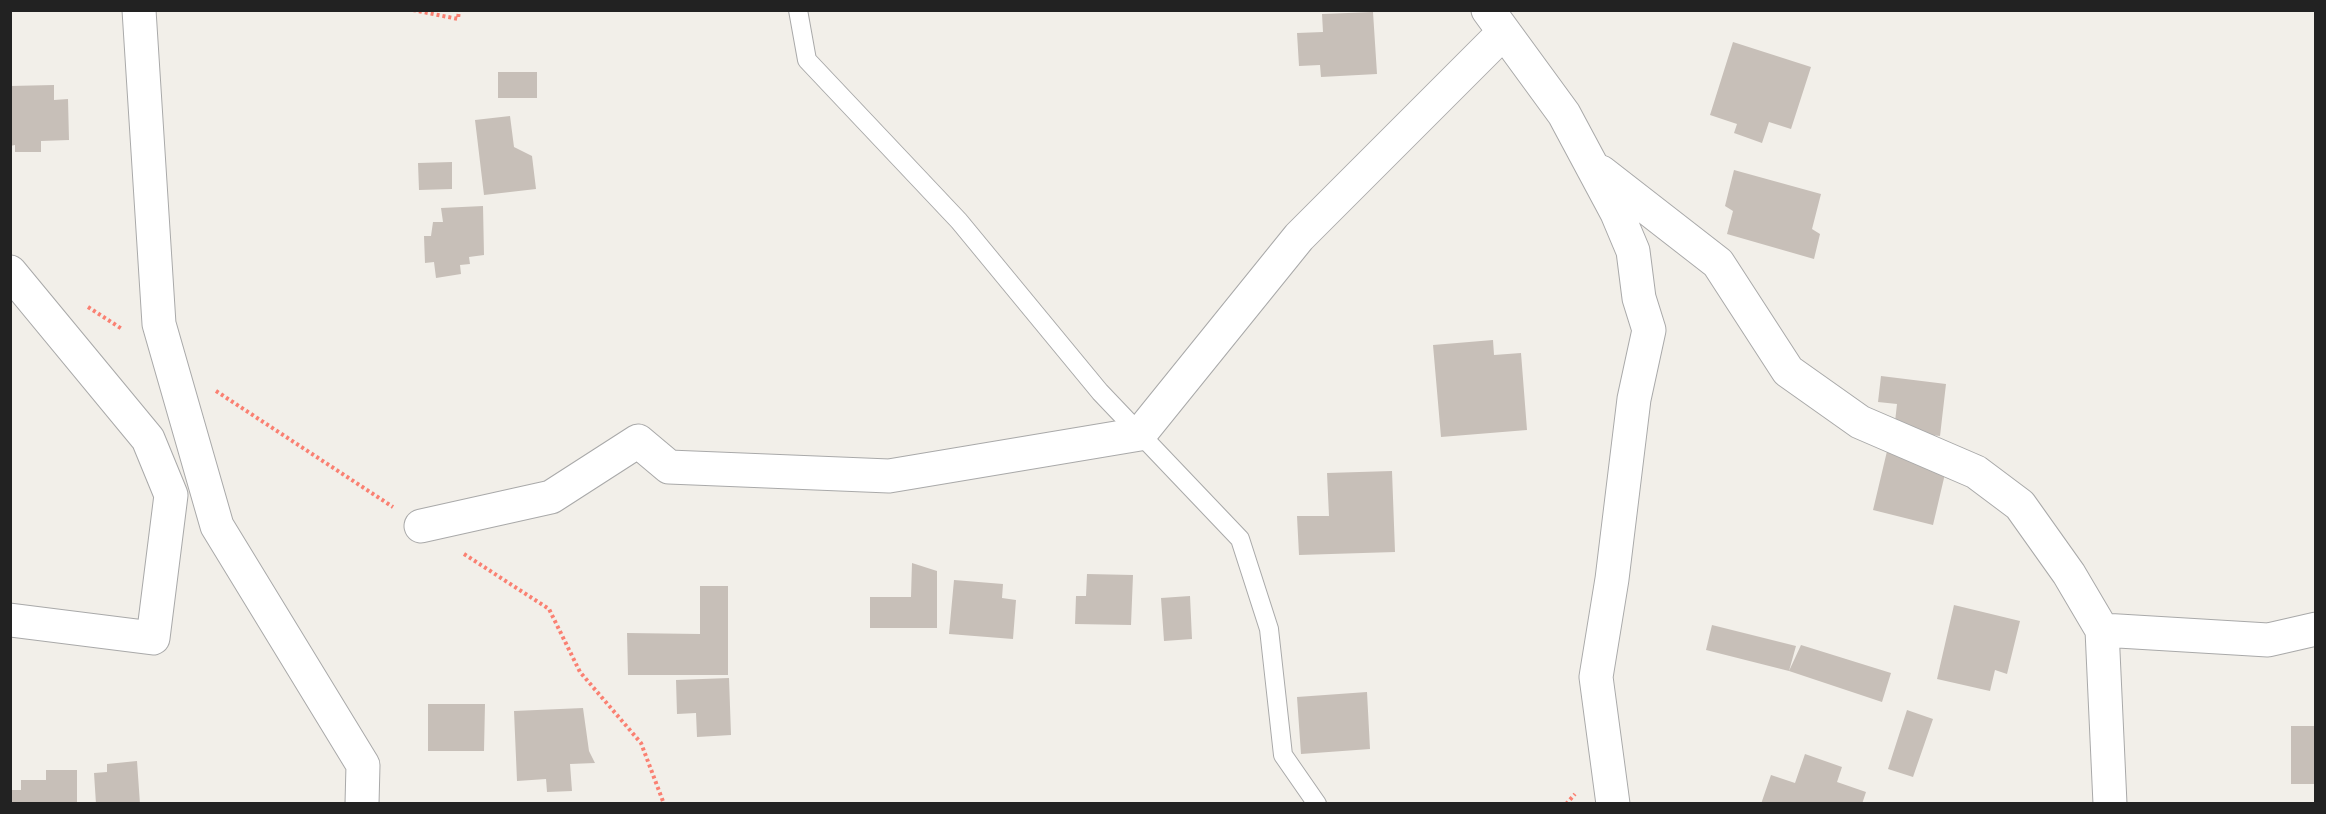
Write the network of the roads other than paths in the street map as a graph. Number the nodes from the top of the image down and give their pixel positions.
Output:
1 (139, 10) edge
2 (798, 10) edge
3 (1496, 21) edge
4 (1592, 166) junction
5 (10, 272) edge
6 (1140, 434) junction
7 (421, 526) road end
8 (10, 620) edge
9 (2316, 629) edge
10 (2102, 630) junction
11 (362, 804) edge
12 (1317, 804) edge
13 (1613, 804) edge
14 (2110, 804) edge

1 - 11 street
2 - 6 lane
3 - 4 street
3 - 6 street
4 - 10 street
4 - 13 street
5 - 8 street
6 - 7 street
6 - 12 lane
9 - 10 street
10 - 14 street

